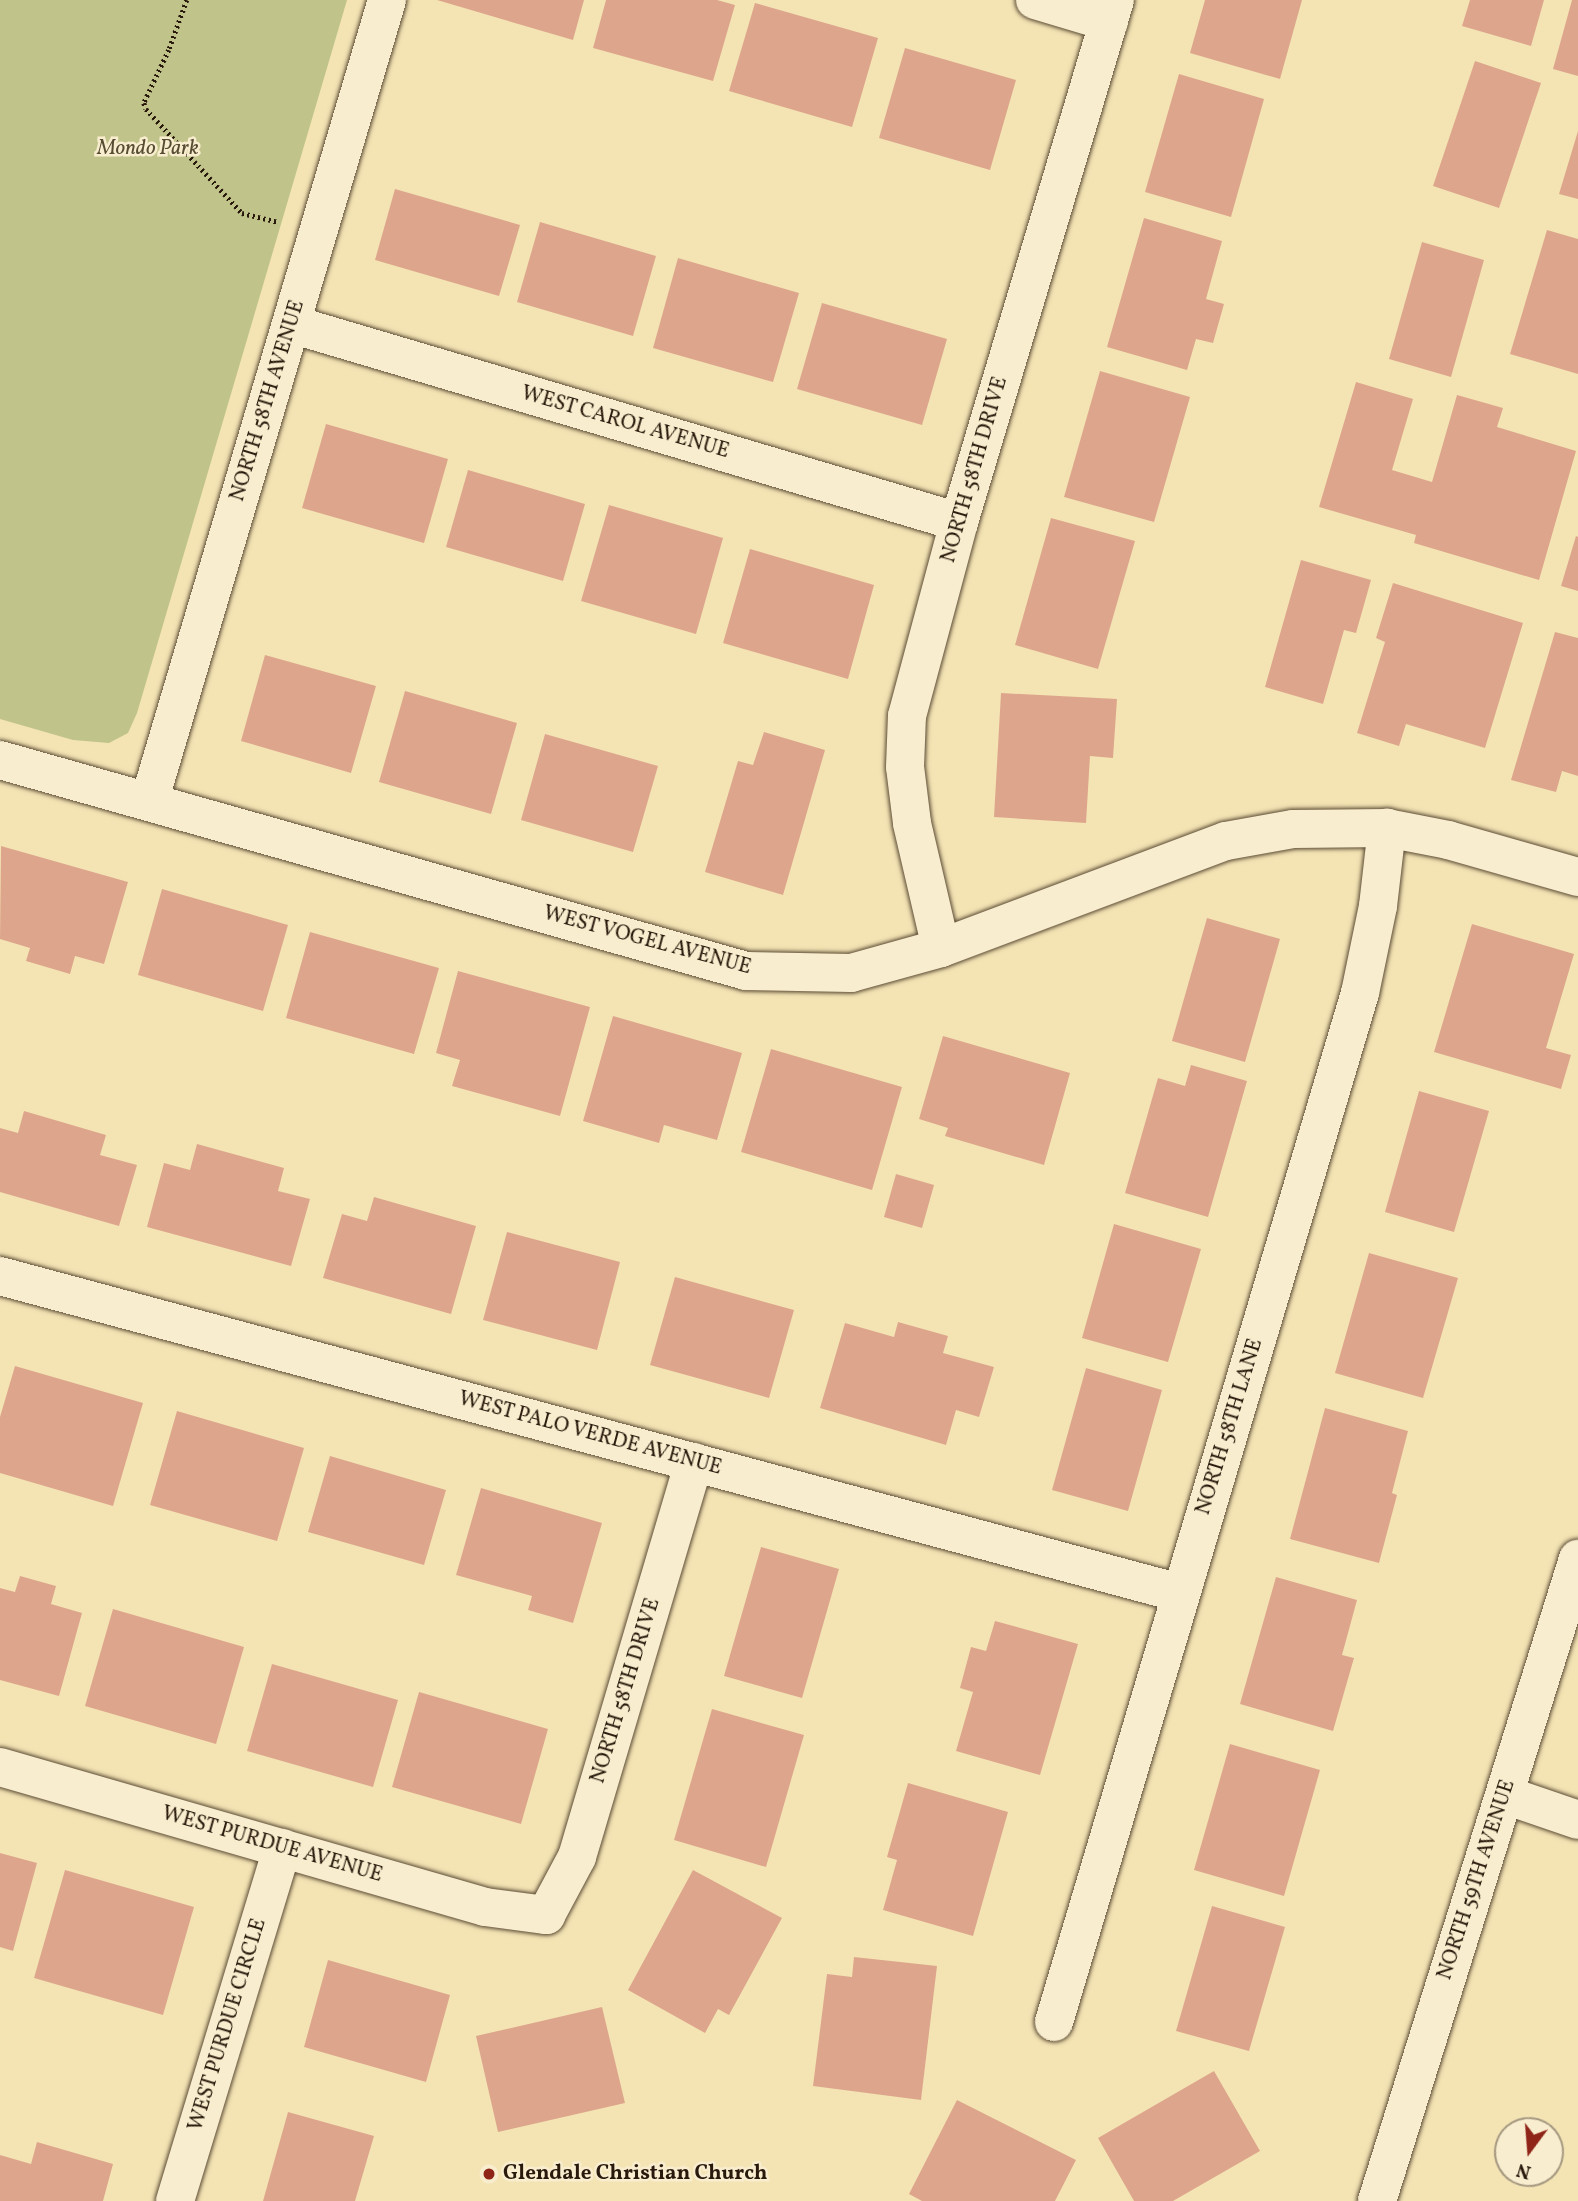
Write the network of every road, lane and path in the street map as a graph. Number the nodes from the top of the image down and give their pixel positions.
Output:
1 (187, 0) edge
2 (387, 0) edge
3 (1035, 0) edge
4 (1112, 11) edge
5 (319, 233) junction
6 (291, 324) junction
7 (959, 522) junction
8 (0, 760) edge
9 (149, 802) junction
10 (1387, 828) junction
11 (1578, 877) edge
12 (941, 948) junction
13 (0, 1276) edge
14 (694, 1462) junction
15 (1578, 1559) edge
16 (1180, 1593) junction
17 (0, 1767) edge
18 (1504, 1796) junction
19 (1578, 1820) edge
20 (282, 1848) junction
21 (546, 1915) joint
22 (1054, 2022) dead end
23 (175, 2201) edge
24 (1377, 2201) edge

1 - 5 path
2 - 5 street, NORTH 58TH AVENUE
3 - 4 street
4 - 7 street, NORTH 58TH DRIVE
5 - 6 street, NORTH 58TH AVENUE
6 - 7 street, WEST CAROL AVENUE
6 - 9 street, NORTH 58TH AVENUE
7 - 12 street, NORTH 58TH DRIVE
8 - 9 street, WEST VOGEL AVENUE
9 - 12 street, WEST VOGEL AVENUE
10 - 11 street, WEST VOGEL AVENUE
10 - 12 street, WEST VOGEL AVENUE
10 - 16 street, NORTH 58TH LANE
13 - 14 street, WEST PALO VERDE AVENUE
14 - 16 street, WEST PALO VERDE AVENUE
14 - 21 street, NORTH 58TH DRIVE
15 - 18 street, NORTH 59TH AVENUE
16 - 22 street, NORTH 58TH LANE
17 - 20 street, WEST PURDUE AVENUE
18 - 19 street
18 - 24 street, NORTH 59TH AVENUE
20 - 21 street, WEST PURDUE AVENUE
20 - 23 street, WEST PURDUE CIRCLE

